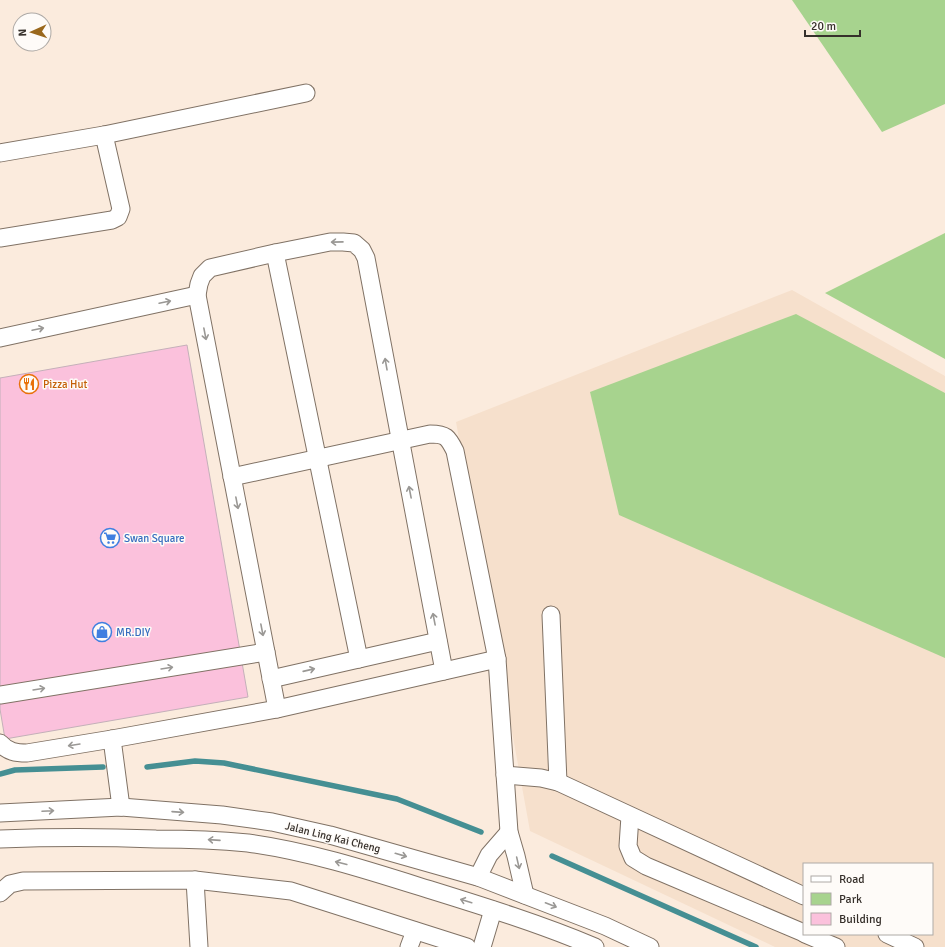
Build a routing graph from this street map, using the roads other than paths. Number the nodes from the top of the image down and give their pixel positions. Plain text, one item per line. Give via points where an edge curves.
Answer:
1 (306, 94) dead end
2 (104, 135) junction
3 (0, 153) edge
4 (0, 238) edge
5 (275, 253) junction
6 (198, 295) junction
7 (0, 338) edge
8 (400, 440) junction
9 (317, 458) junction
10 (232, 477) junction
11 (551, 615) dead end
12 (438, 641) junction
13 (266, 652) junction
14 (359, 659) junction
15 (496, 660) junction
16 (444, 671) junction
17 (271, 679) junction
18 (0, 695) edge
19 (277, 709) junction
20 (112, 739) junction
21 (0, 743) edge
22 (505, 775) junction
23 (558, 782) junction
24 (121, 808) junction
25 (5, 813) edge
26 (630, 816) junction
27 (509, 832) junction
28 (5, 839) edge
29 (478, 877) junction
30 (195, 880) junction
31 (0, 893) edge
32 (526, 895) junction
33 (803, 896) edge
34 (493, 910) junction
35 (415, 931) junction
36 (803, 933) edge
37 (807, 935) edge
38 (889, 935) edge
39 (199, 947) edge
40 (409, 947) edge
41 (467, 947) edge
42 (482, 947) edge
43 (595, 947) edge
44 (650, 947) edge
45 (836, 947) edge
46 (915, 947) edge

1 - 2 street
2 - 3 street
2 - 4 street via 121,209 118,217
5 - 6 street via 210,268 202,276
8 -> 5 street via 366,258 362,250 354,243 330,242
5 - 9 street
7 -> 6 street
6 -> 10 street
8 - 9 street
12 -> 8 street
8 - 15 street via 440,434 449,439 455,451
9 - 10 street
9 - 14 street
10 -> 13 street
11 - 23 street
12 - 14 street
12 - 16 street
13 - 17 street
18 -> 13 street
17 -> 14 street
15 - 16 street
15 - 22 street
16 - 19 street
17 - 19 street
19 - 20 street
20 -> 21 street via 27,753 13,753
20 - 24 street
22 - 23 street
22 - 27 street
23 - 26 street
25 -> 24 street, Jalan Ling Kai Cheng
24 -> 29 street, Jalan Ling Kai Cheng via 222,815 272,822 330,835
26 - 33 street
26 - 36 street via 628,846 633,858 646,866
27 - 29 street via 489,855
27 -> 32 street
34 -> 28 street, Jalan Ling Kai Cheng via 356,867 294,851 248,843 106,837
29 - 32 street, Jalan Ling Kai Cheng
30 - 31 street via 23,881 10,884
30 - 35 street via 291,891
30 - 39 street
32 -> 44 street, Jalan Ling Kai Cheng
34 - 42 street
34 - 43 street, Jalan Ling Kai Cheng
35 - 40 street
35 - 41 street
37 - 45 street
38 - 46 street

